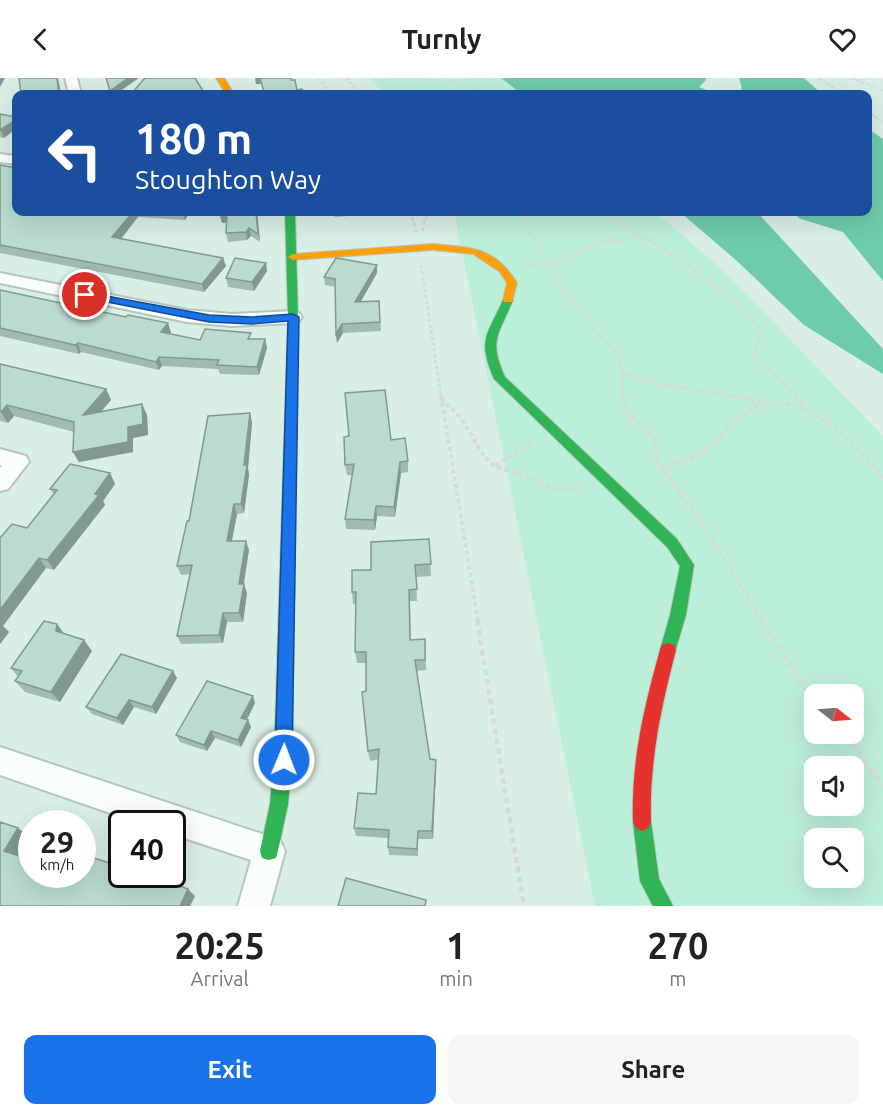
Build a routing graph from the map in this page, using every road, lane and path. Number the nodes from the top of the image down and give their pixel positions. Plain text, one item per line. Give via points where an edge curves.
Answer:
1 (346, 78) edge
2 (376, 78) edge
3 (442, 78) edge
4 (819, 78) edge
5 (852, 78) edge
6 (357, 90) edge
7 (392, 90) edge
8 (483, 90) edge
9 (837, 90) edge
10 (883, 92) edge
11 (290, 216) edge
12 (411, 216) edge
13 (427, 216) edge
14 (519, 216) edge
15 (613, 216) edge
16 (643, 237) junction
17 (419, 242) junction
18 (293, 257) junction
19 (548, 263) junction
20 (504, 270) junction
21 (0, 278) edge
22 (293, 317) junction
23 (622, 372) junction
24 (441, 398) junction
25 (761, 403) junction
26 (803, 405) junction
27 (557, 434) junction
28 (0, 457) edge
29 (494, 466) junction
30 (662, 468) junction
31 (883, 477) edge
32 (606, 480) junction
33 (0, 483) edge
34 (804, 687) edge
35 (857, 744) edge
36 (0, 761) edge
37 (883, 785) edge
38 (269, 851) junction
39 (254, 906) edge
40 (524, 906) edge
41 (663, 906) edge

1 - 6 path
2 - 7 path
3 - 8 path
4 - 9 path
5 - 10 path
11 - 18 street
12 - 17 path
13 - 17 path
14 - 19 path
15 - 16 path
16 - 19 path via 609,241
16 - 26 path via 665,249 745,310 759,329 755,363 775,373
17 - 18 street
17 - 20 street via 476,251
17 - 24 path
18 - 22 street
19 - 20 path
19 - 23 path via 598,335 616,353
20 - 27 street via 512,283 510,296 488,339 492,362 500,380
21 - 22 street via 188,316 232,320
22 - 38 street via 284,760
23 - 25 path via 638,380
23 - 30 path via 624,407 653,436
24 - 29 path via 460,417
24 - 40 path
25 - 26 path
25 - 30 path via 735,419 713,444 692,458
26 - 31 path via 844,434
27 - 29 path via 519,447 505,462
27 - 32 street
28 - 33 street via 18,462
29 - 32 path via 554,489 581,489
30 - 34 path via 709,532
32 - 41 street via 672,543 687,565 678,615 648,725 639,788 650,881
35 - 37 path
36 - 38 street
38 - 39 street

